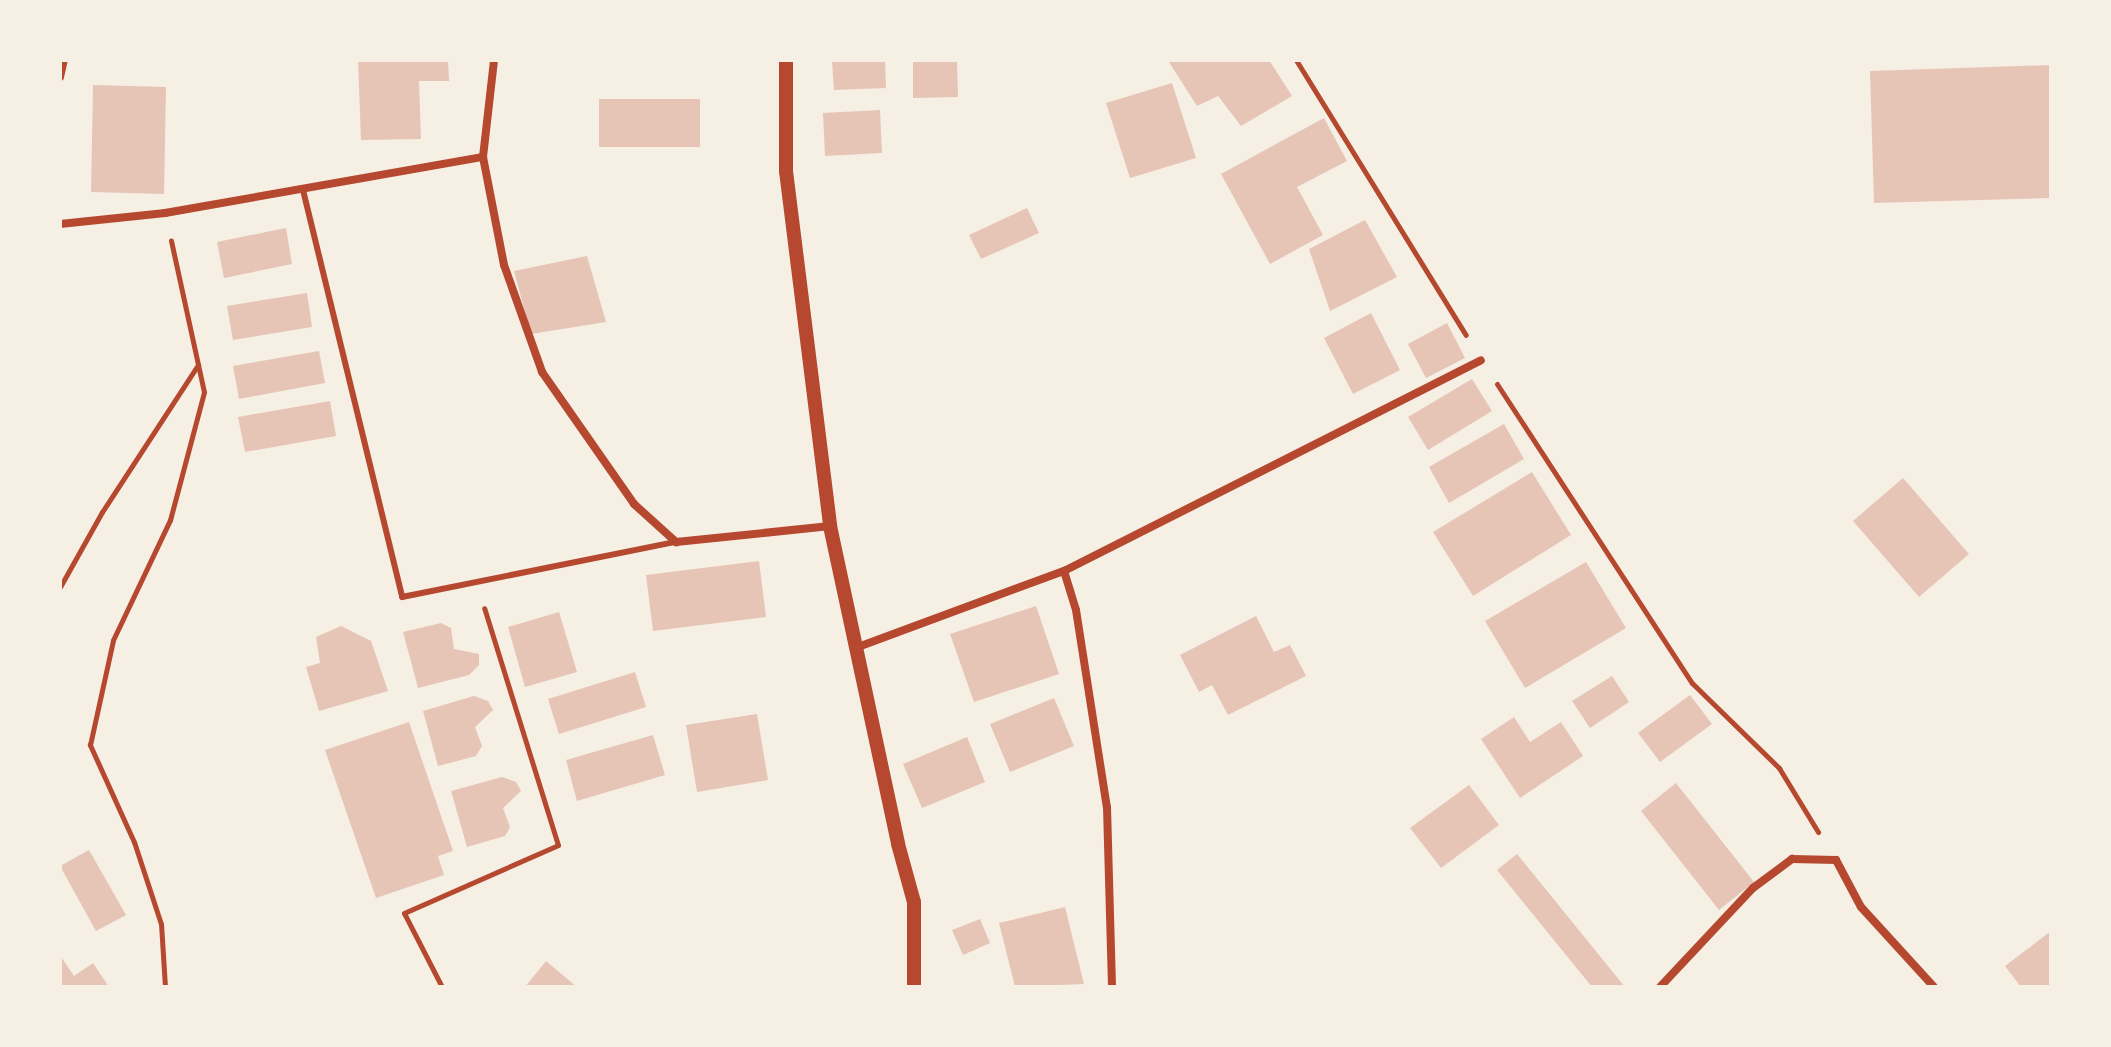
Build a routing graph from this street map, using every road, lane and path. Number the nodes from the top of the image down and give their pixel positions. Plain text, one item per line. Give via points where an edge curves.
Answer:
1 (64, 60) edge
2 (494, 60) edge
3 (786, 60) edge
4 (1296, 60) edge
5 (60, 77) edge
6 (483, 157) junction
7 (303, 190) junction
8 (165, 213) junction
9 (60, 224) edge
10 (1481, 360) junction
11 (198, 365) junction
12 (830, 526) junction
13 (676, 542) junction
14 (1064, 571) junction
15 (475, 580) junction
16 (60, 587) edge
17 (858, 647) junction
18 (1836, 860) junction
19 (165, 987) edge
20 (442, 987) edge
21 (914, 987) edge
22 (1112, 987) edge
23 (1660, 987) edge
24 (1934, 987) edge

1 - 5 street
2 - 6 street
3 - 12 street via 786,171
4 - 10 path
6 - 7 street
6 - 13 street via 504,265 542,372 634,504
7 - 8 street
7 - 15 lane via 402,597
8 - 9 street
8 - 11 path
10 - 14 street
10 - 18 path via 1692,683 1779,768
11 - 16 path
11 - 19 path via 204,392 170,520 113,640 90,745 134,842 161,924
12 - 13 street
12 - 17 street
13 - 15 lane
14 - 17 street
14 - 22 street via 1076,610 1107,807
15 - 20 path via 558,845 404,913
17 - 21 street via 914,902
18 - 23 street via 1792,859 1753,888
18 - 24 street via 1861,907

